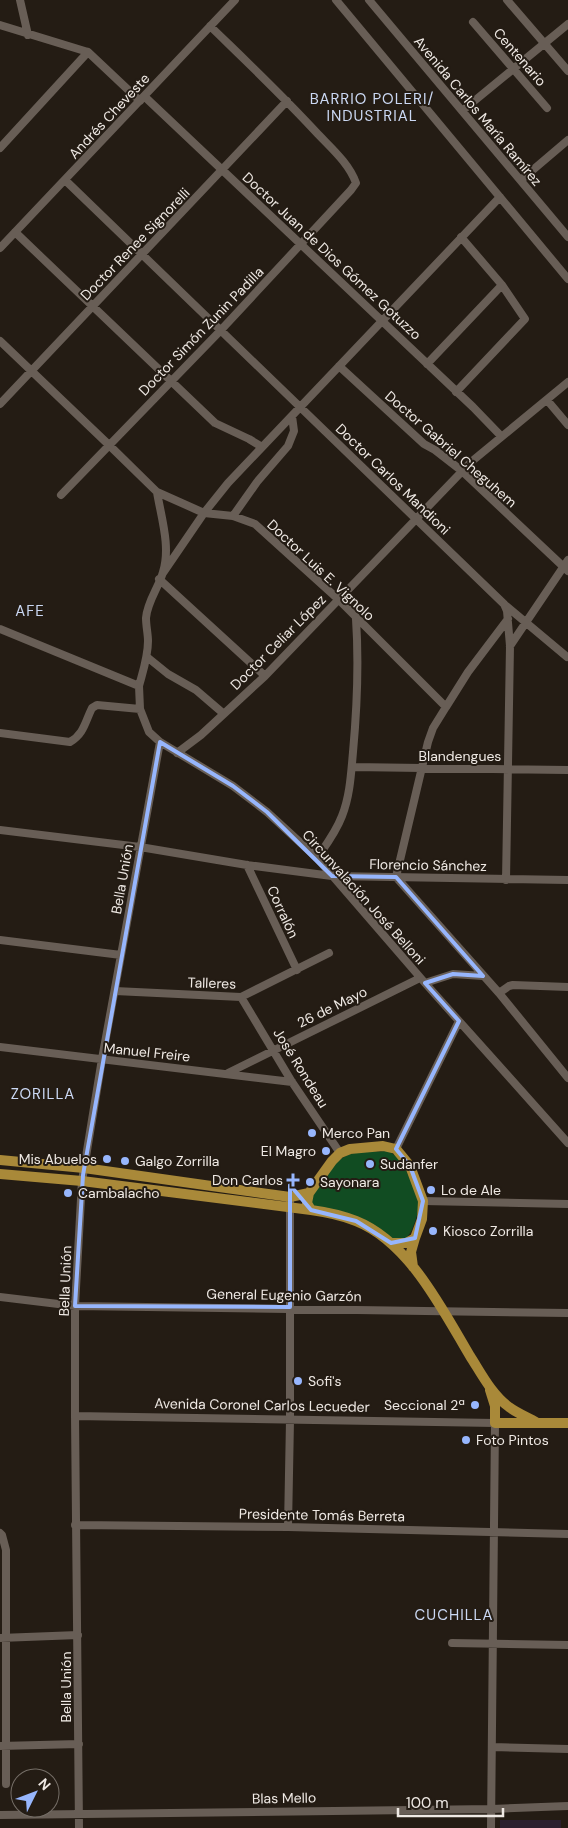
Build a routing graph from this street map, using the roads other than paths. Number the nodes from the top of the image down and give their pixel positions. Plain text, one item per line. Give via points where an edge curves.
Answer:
1 (20, 0) edge
2 (235, 0) edge
3 (336, 0) edge
4 (369, 0) edge
5 (511, 1) edge
6 (473, 22) dead end
7 (568, 24) edge
8 (0, 25) edge
9 (210, 26) junction
10 (28, 34) junction
11 (545, 44) junction
12 (88, 52) junction
13 (514, 69) junction
14 (568, 70) edge
15 (142, 98) junction
16 (288, 101) junction
17 (547, 108) dead end
18 (462, 111) junction
19 (568, 140) edge
20 (0, 148) edge
21 (222, 170) junction
22 (65, 180) junction
23 (521, 180) junction
24 (500, 197) junction
25 (14, 232) junction
26 (461, 237) junction
27 (568, 237) edge
28 (301, 244) junction
29 (0, 248) edge
30 (142, 254) junction
31 (568, 278) edge
32 (502, 285) junction
33 (92, 306) junction
34 (381, 320) junction
35 (221, 330) junction
36 (0, 341) edge
37 (427, 364) junction
38 (339, 366) junction
39 (31, 370) junction
40 (171, 381) junction
41 (568, 382) edge
42 (456, 392) junction
43 (547, 400) junction
44 (0, 404) edge
45 (300, 406) junction
46 (292, 416) junction
47 (568, 425) edge
48 (501, 436) junction
49 (109, 445) junction
50 (262, 447) junction
51 (462, 471) junction
52 (157, 492) junction
53 (61, 495) dead end
54 (204, 513) junction
55 (234, 516) junction
56 (416, 518) junction
57 (566, 566) edge
58 (161, 576) junction
59 (338, 599) junction
60 (504, 604) junction
61 (508, 618) junction
62 (356, 619) junction
63 (526, 622) junction
64 (0, 629) edge
65 (510, 646) junction
66 (147, 657) junction
67 (567, 657) edge
68 (265, 676) junction
69 (139, 686) junction
70 (446, 707) junction
71 (140, 709) junction
72 (224, 714) junction
73 (0, 733) edge
74 (160, 742) junction
75 (177, 753) junction
76 (352, 767) junction
77 (423, 768) junction
78 (508, 769) junction
79 (568, 770) edge
80 (0, 830) edge
81 (140, 847) junction
82 (317, 858) junction
83 (247, 865) junction
84 (332, 876) junction
85 (396, 877) junction
86 (506, 880) junction
87 (568, 880) edge
88 (0, 940) edge
89 (328, 953) dead end
90 (121, 955) junction
91 (296, 970) junction
92 (482, 976) junction
93 (422, 980) junction
94 (568, 987) edge
95 (115, 991) junction
96 (499, 993) junction
97 (240, 997) junction
98 (459, 1021) junction
99 (0, 1047) edge
100 (273, 1050) junction
101 (102, 1059) junction
102 (228, 1073) junction
103 (568, 1078) edge
104 (292, 1082) junction
105 (568, 1143) edge
106 (396, 1149) junction
107 (340, 1154) junction
108 (0, 1160) edge
109 (84, 1168) junction
110 (0, 1174) edge
111 (82, 1181) junction
112 (309, 1193) junction
113 (290, 1197) junction
114 (423, 1201) junction
115 (568, 1204) edge
116 (290, 1208) junction
117 (311, 1210) junction
118 (415, 1238) junction
119 (391, 1243) junction
120 (413, 1267) junction
121 (0, 1297) edge
122 (76, 1306) junction
123 (290, 1307) junction
124 (443, 1311) junction
125 (568, 1312) edge
126 (489, 1386) junction
127 (75, 1416) junction
128 (290, 1420) junction
129 (495, 1422) junction
130 (536, 1422) junction
131 (568, 1423) edge
132 (75, 1525) junction
133 (288, 1526) junction
134 (494, 1532) junction
135 (0, 1533) edge
136 (568, 1534) edge
137 (78, 1635) junction
138 (3, 1637) edge
139 (452, 1644) dead end
140 (494, 1644) junction
141 (568, 1645) edge
142 (79, 1744) junction
143 (3, 1746) edge
144 (493, 1747) junction
145 (568, 1749) edge
146 (6, 1784) dead end
147 (568, 1806) edge
148 (492, 1809) junction
149 (79, 1813) junction
150 (0, 1815) edge
151 (79, 1828) edge
152 (492, 1828) edge

1 - 10 street
2 - 9 street, Andrés Cheveste
3 - 24 street
4 - 18 street, Avenida Carlos María Ramírez
5 - 11 street
6 - 13 street, Centenario
7 - 11 street
8 - 10 street
9 - 15 street, Andrés Cheveste
9 - 16 street
10 - 12 street
11 - 13 street
11 - 14 street
12 - 15 street, Doctor Juan de Dios Gómez Gotuzzo
12 - 20 street
13 - 17 street, Centenario
13 - 18 street
15 - 21 street, Doctor Juan de Dios Gómez Gotuzzo
15 - 22 street, Andrés Cheveste
16 - 21 street, Doctor Renee Signorelli
16 - 28 street, Doctor Simón Zunin Padilla via 352,171 356,183
18 - 23 street, Avenida Carlos María Ramírez
19 - 23 street
21 - 28 street, Doctor Juan de Dios Gómez Gotuzzo
21 - 30 street, Doctor Renee Signorelli
22 - 25 street, Andrés Cheveste
22 - 30 street, Doctor Carlos Mandioni
23 - 27 street, Avenida Carlos María Ramírez
24 - 26 street
24 - 31 street
25 - 29 street, Andrés Cheveste
25 - 33 street
26 - 32 street
26 - 34 street
28 - 34 street, Doctor Juan de Dios Gómez Gotuzzo
28 - 35 street, Doctor Simón Zunin Padilla
30 - 33 street, Doctor Renee Signorelli
30 - 35 street, Doctor Carlos Mandioni
32 - 37 street
32 - 42 street via 525,319
33 - 39 street, Doctor Renee Signorelli
33 - 40 street
34 - 37 street, Doctor Juan de Dios Gómez Gotuzzo
34 - 38 street
35 - 40 street, Doctor Simón Zunin Padilla
35 - 45 street, Doctor Carlos Mandioni
36 - 39 street, Doctor Luis E. Vignolo
37 - 42 street, Doctor Juan de Dios Gómez Gotuzzo
38 - 45 street
38 - 51 street, Doctor Gabriel Cheguhem via 424,444
39 - 44 street, Doctor Renee Signorelli
39 - 49 street, Doctor Luis E. Vignolo
40 - 49 street, Doctor Simón Zunin Padilla
40 - 50 street via 215,423
41 - 43 street, Doctor Celiar López
42 - 48 street, Doctor Juan de Dios Gómez Gotuzzo
43 - 47 street
43 - 48 street, Doctor Celiar López
45 - 46 street
45 - 56 street, Doctor Carlos Mandioni
46 - 50 street
46 - 55 street via 294,431 288,446 257,482
48 - 51 street, Doctor Celiar López
49 - 52 street, Doctor Luis E. Vignolo
49 - 53 street, Doctor Simón Zunin Padilla
50 - 54 street
51 - 56 street, Doctor Celiar López
51 - 57 street, Doctor Gabriel Cheguhem
52 - 54 street, Doctor Luis E. Vignolo
52 - 58 street via 166,556
54 - 55 street, Doctor Luis E. Vignolo
54 - 58 street
55 - 59 street, Doctor Luis E. Vignolo via 255,524
56 - 59 street, Doctor Celiar López
56 - 60 street, Doctor Carlos Mandioni
57 - 63 street
58 - 66 street, Circunvalación José Belloni via 146,617
58 - 68 street
59 - 62 street, Doctor Luis E. Vignolo
59 - 68 street, Doctor Celiar López
60 - 61 street, Doctor Carlos Mandioni
60 - 63 street
61 - 65 street, Doctor Carlos Mandioni
61 - 70 street
62 - 70 street, Doctor Luis E. Vignolo
62 - 76 street via 356,725
63 - 65 street
63 - 67 street
64 - 69 street
65 - 78 street, Doctor Carlos Mandioni
66 - 69 street, Circunvalación José Belloni
66 - 72 street via 196,690
68 - 72 street, Doctor Celiar López
69 - 71 street, Circunvalación José Belloni
70 - 77 street via 433,728
71 - 73 street via 98,705 92,708 84,730 70,742
71 - 74 street, Circunvalación José Belloni via 149,732
72 - 75 street, Doctor Celiar López
74 - 75 street, Circunvalación José Belloni
74 - 81 street, Bella Unión
75 - 82 street, Circunvalación José Belloni via 234,786
76 - 77 street, Blandengues
76 - 82 street via 343,814 336,832
77 - 78 street, Blandengues
77 - 85 street
78 - 79 street, Blandengues
78 - 86 street, Doctor Carlos Mandioni
80 - 81 street, Florencio Sánchez
81 - 83 street, Florencio Sánchez
81 - 90 street, Bella Unión
82 - 84 street, Circunvalación José Belloni
83 - 84 street, Florencio Sánchez
83 - 91 street, Corralón
84 - 85 street, Florencio Sánchez
84 - 93 street, Circunvalación José Belloni
85 - 86 street, Florencio Sánchez
85 - 92 street
86 - 87 street, Florencio Sánchez
88 - 90 street
89 - 91 street, Talleres
90 - 95 street, Bella Unión
91 - 97 street, Talleres
92 - 93 street, 26 de Mayo via 453,974
92 - 96 street
93 - 98 street, Circunvalación José Belloni
93 - 100 street, 26 de Mayo
94 - 96 street via 513,985
95 - 97 street, Talleres
95 - 101 street, Bella Unión
96 - 103 street
97 - 100 street, José Rondeau
98 - 105 street, Circunvalación José Belloni
98 - 106 street
99 - 101 street, Manuel Freire
100 - 102 street, 26 de Mayo
100 - 104 street, José Rondeau
101 - 102 street, Manuel Freire
101 - 109 street, Bella Unión
102 - 104 street, Manuel Freire
104 - 107 street, José Rondeau
106 - 107 main road via 383,1146 350,1149
106 - 114 main road via 410,1166
107 - 112 main road
108 - 109 main road
109 - 111 street, Bella Unión
109 - 113 main road
110 - 111 main road
111 - 116 main road
111 - 122 street, Bella Unión
112 - 113 main road
112 - 117 main road via 306,1203
113 - 116 street
114 - 115 street
114 - 118 main road via 422,1219
116 - 117 main road
116 - 123 street
117 - 119 main road via 356,1221
118 - 119 main road via 406,1243
118 - 120 main road via 411,1252
119 - 120 main road
120 - 124 main road
121 - 122 street, General Eugenio Garzón
122 - 123 street, General Eugenio Garzón
122 - 127 street, Bella Unión
123 - 124 street, General Eugenio Garzón
123 - 128 street
124 - 125 street, General Eugenio Garzón
124 - 126 main road
126 - 129 main road via 495,1406
126 - 130 main road via 508,1407
127 - 128 street, Avenida Coronel Carlos Lecueder
127 - 132 street, Bella Unión
128 - 129 street, Avenida Coronel Carlos Lecueder
128 - 133 street
129 - 130 main road, Avenida Coronel Carlos Lecueder
129 - 134 street
130 - 131 main road, Avenida Coronel Carlos Lecueder
132 - 133 street, Presidente Tomás Berreta
132 - 137 street, Bella Unión
133 - 134 street, Presidente Tomás Berreta
134 - 136 street, Presidente Tomás Berreta
134 - 140 street
135 - 138 street via 6,1550
137 - 138 street
137 - 142 street, Bella Unión
138 - 143 street
139 - 140 street
140 - 141 street
140 - 144 street
142 - 143 street
142 - 149 street, Bella Unión
143 - 146 street
144 - 145 street
144 - 148 street
147 - 148 street, Blas Mello
148 - 149 street, Blas Mello
148 - 152 street
149 - 150 street, Blas Mello
149 - 151 street, Bella Unión

